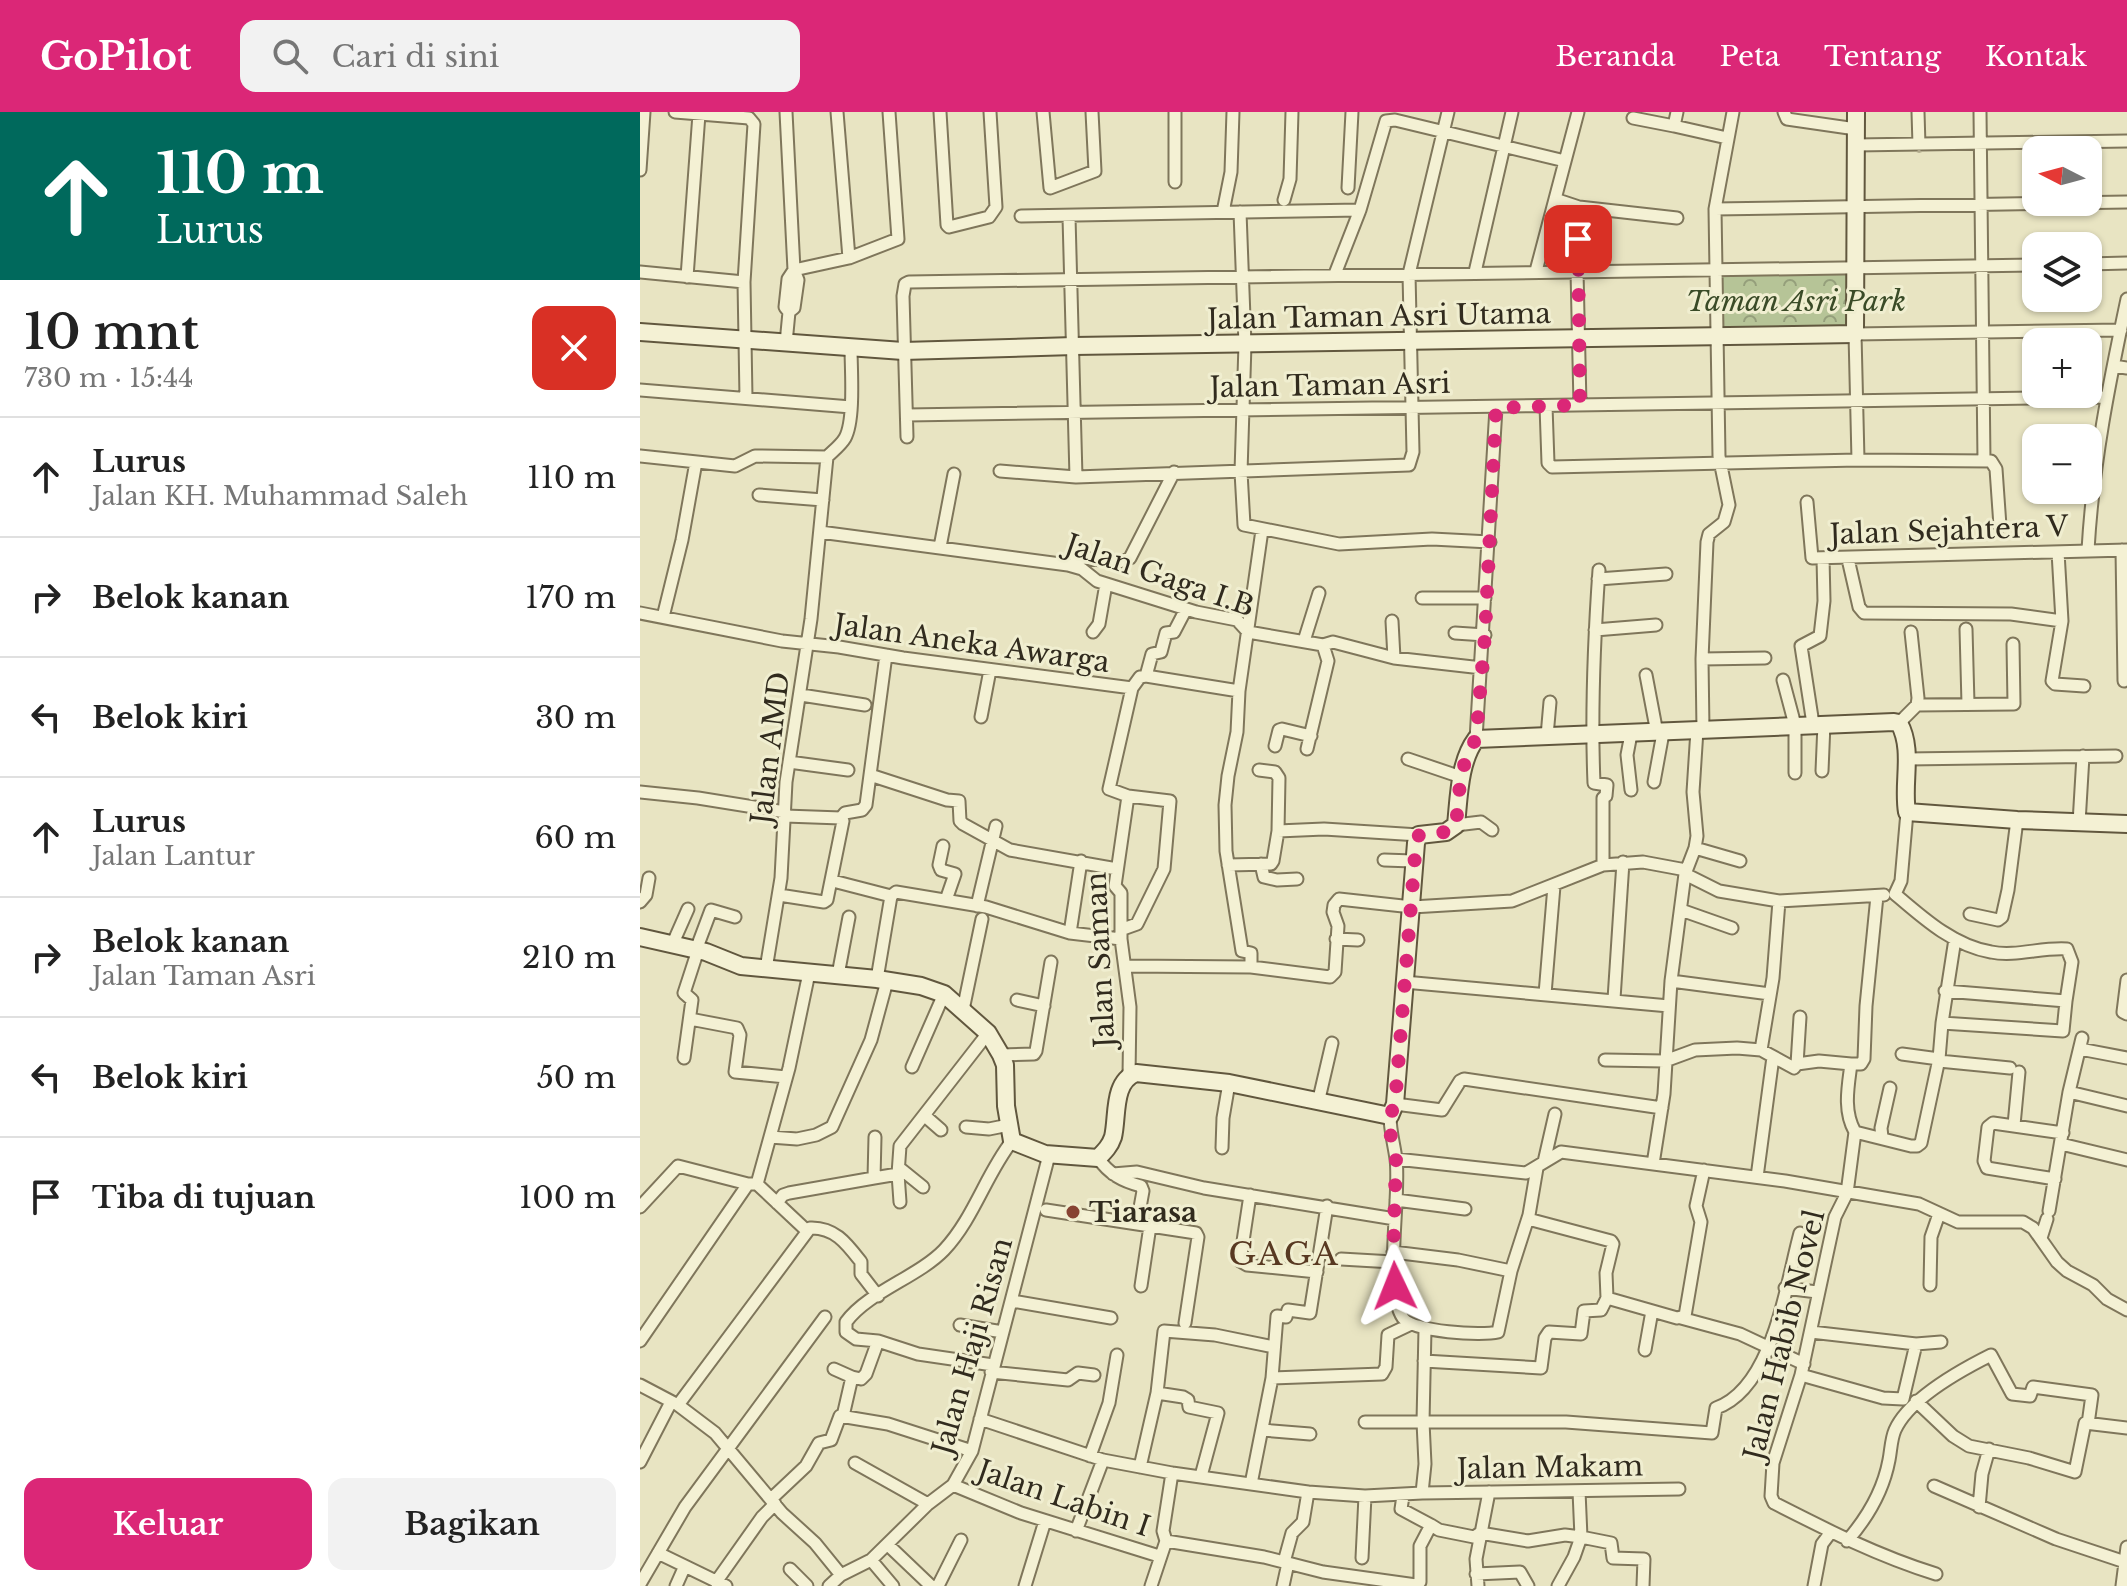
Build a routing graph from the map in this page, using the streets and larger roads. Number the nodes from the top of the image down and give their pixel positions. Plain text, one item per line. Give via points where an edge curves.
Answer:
1 (644, 112) edge
2 (675, 112) edge
3 (682, 112) edge
4 (786, 112) edge
5 (837, 112) edge
6 (889, 112) edge
7 (940, 112) edge
8 (990, 112) edge
9 (1043, 112) edge
10 (1092, 112) edge
11 (1175, 112) edge
12 (1233, 112) edge
13 (1292, 112) edge
14 (1352, 112) edge
15 (1448, 112) edge
16 (1512, 112) edge
17 (1578, 112) edge
18 (1677, 112) edge
19 (1733, 112) edge
20 (1784, 112) edge
21 (1856, 112) edge
22 (1918, 112) edge
23 (1980, 112) edge
24 (699, 114) junction
25 (1633, 118) dead end
26 (1674, 126) junction
27 (1443, 131) junction
28 (1856, 137) junction
29 (1727, 138) junction
30 (2127, 141) edge
31 (1919, 145) junction
32 (1980, 145) junction
33 (1503, 147) junction
34 (1565, 161) junction
35 (640, 170) edge
36 (1175, 182) dead end
37 (1348, 188) dead end
38 (1555, 199) junction
39 (1284, 200) dead end
40 (2127, 202) edge
41 (1981, 205) junction
42 (1224, 207) dead end
43 (1579, 207) junction
44 (1856, 207) junction
45 (1715, 209) junction
46 (1360, 210) junction
47 (1240, 212) junction
48 (1021, 216) dead end
49 (1069, 217) junction
50 (1677, 218) dead end
51 (849, 258) junction
52 (2127, 263) edge
53 (2102, 264) edge
54 (1982, 265) junction
55 (2022, 265) edge
56 (1855, 267) junction
57 (794, 270) junction
58 (1717, 270) junction
59 (1536, 271) junction
60 (1577, 271) junction
61 (640, 272) edge
62 (1475, 272) junction
63 (1335, 274) junction
64 (1409, 274) junction
65 (687, 277) junction
66 (1242, 279) junction
67 (1072, 280) junction
68 (744, 282) junction
69 (2127, 299) edge
70 (1982, 330) junction
71 (2121, 330) junction
72 (640, 332) edge
73 (1855, 334) junction
74 (1718, 335) junction
75 (1578, 338) junction
76 (751, 340) junction
77 (1409, 341) junction
78 (786, 343) junction
79 (1245, 344) junction
80 (1074, 346) junction
81 (851, 348) junction
82 (903, 351) junction
83 (2114, 366) junction
84 (2127, 368) edge
85 (640, 390) edge
86 (2105, 397) junction
87 (746, 398) junction
88 (1983, 399) junction
89 (1857, 400) junction
90 (1718, 402) junction
91 (1580, 405) junction
92 (1546, 406) junction
93 (851, 407) junction
94 (1496, 408) junction
95 (1410, 409) junction
96 (1242, 410) junction
97 (1076, 413) junction
98 (907, 415) junction
99 (2101, 424) edge
100 (907, 437) dead end
101 (640, 456) edge
102 (827, 457) junction
103 (1858, 460) junction
104 (1984, 460) junction
105 (696, 462) junction
106 (1720, 465) junction
107 (1000, 471) dead end
108 (1174, 472) junction
109 (1241, 472) junction
110 (954, 474) dead end
111 (1076, 477) junction
112 (759, 495) dead end
113 (823, 500) junction
114 (1807, 502) dead end
115 (2090, 504) edge
116 (2000, 526) dead end
117 (1262, 530) junction
118 (820, 532) junction
119 (1490, 542) junction
120 (940, 547) junction
121 (2088, 550) junction
122 (2125, 550) edge
123 (2058, 552) junction
124 (1075, 557) dead end
125 (1817, 558) junction
126 (1848, 559) junction
127 (1666, 574) dead end
128 (1106, 584) junction
129 (1319, 593) dead end
130 (1422, 598) dead end
131 (1485, 598) junction
132 (1186, 609) junction
133 (640, 613) edge
134 (663, 617) junction
135 (1392, 621) dead end
136 (2062, 621) junction
137 (1656, 625) dead end
138 (1966, 629) dead end
139 (1595, 630) junction
140 (1093, 632) dead end
141 (1248, 632) junction
142 (1911, 632) dead end
143 (1455, 633) dead end
144 (1485, 635) junction
145 (1304, 641) junction
146 (806, 644) junction
147 (2013, 644) dead end
148 (1323, 645) junction
149 (886, 655) junction
150 (1394, 658) junction
151 (1765, 658) dead end
152 (1702, 659) junction
153 (1482, 668) junction
154 (990, 670) junction
155 (1646, 675) dead end
156 (1146, 676) junction
157 (1783, 680) dead end
158 (2124, 681) dead end
159 (2084, 686) dead end
160 (1132, 688) junction
161 (1239, 691) junction
162 (801, 695) junction
163 (1550, 702) dead end
164 (1968, 704) junction
165 (865, 705) dead end
166 (1917, 705) junction
167 (981, 717) dead end
168 (1899, 723) junction
169 (1819, 724) junction
170 (1795, 725) junction
171 (1700, 730) junction
172 (1660, 733) junction
173 (1631, 734) junction
174 (1591, 735) junction
175 (1311, 736) junction
176 (1547, 736) junction
177 (1476, 739) junction
178 (1275, 746) dead end
179 (1307, 749) dead end
180 (2083, 756) junction
181 (2116, 756) dead end
182 (1408, 759) dead end
183 (1907, 759) junction
184 (789, 762) junction
185 (848, 770) dead end
186 (1259, 770) dead end
187 (1822, 771) dead end
188 (1795, 773) dead end
189 (870, 775) junction
190 (1461, 777) junction
191 (1654, 782) dead end
192 (1631, 790) dead end
193 (640, 792) edge
194 (1128, 796) junction
195 (1907, 812) junction
196 (785, 814) junction
197 (841, 818) junction
198 (2017, 820) junction
199 (2079, 823) junction
200 (2127, 824) edge
201 (1456, 825) junction
202 (996, 826) dead end
203 (1492, 830) dead end
204 (1278, 831) junction
205 (1419, 835) junction
206 (994, 843) junction
207 (943, 846) dead end
208 (1695, 848) junction
209 (1384, 860) dead end
210 (1081, 861) junction
211 (1413, 861) junction
212 (1740, 861) dead end
213 (1623, 862) junction
214 (1261, 864) junction
215 (1228, 865) junction
216 (1603, 865) junction
217 (1117, 869) junction
218 (1686, 872) junction
219 (649, 878) dead end
220 (1297, 879) dead end
221 (833, 881) junction
222 (1554, 886) junction
223 (895, 894) junction
224 (1895, 894) junction
225 (779, 895) junction
226 (1877, 896) junction
227 (946, 900) junction
228 (1779, 901) junction
229 (640, 902) edge
230 (977, 906) junction
231 (1412, 907) junction
232 (688, 909) dead end
233 (1681, 910) junction
234 (1970, 914) dead end
235 (735, 917) dead end
236 (849, 917) dead end
237 (982, 919) dead end
238 (1732, 928) dead end
239 (1070, 933) junction
240 (1122, 934) junction
241 (640, 937) edge
242 (1336, 939) junction
243 (1955, 939) junction
244 (1358, 940) dead end
245 (673, 943) junction
246 (697, 950) junction
247 (1051, 962) dead end
248 (1126, 966) junction
249 (1251, 967) junction
250 (766, 969) junction
251 (809, 973) junction
252 (838, 975) junction
253 (882, 980) junction
254 (2127, 980) edge
255 (1671, 981) junction
256 (1404, 982) junction
257 (1945, 991) junction
258 (944, 994) junction
259 (1545, 994) junction
260 (1770, 994) junction
261 (1614, 999) junction
262 (1017, 1000) dead end
263 (2066, 1001) junction
264 (1044, 1006) junction
265 (1669, 1006) junction
266 (963, 1010) junction
267 (2127, 1014) edge
268 (1800, 1017) dead end
269 (690, 1019) junction
270 (1942, 1023) junction
271 (988, 1033) junction
272 (1332, 1043) dead end
273 (1761, 1050) junction
274 (1902, 1054) dead end
275 (1001, 1055) junction
276 (1773, 1057) junction
277 (684, 1058) dead end
278 (2127, 1058) edge
279 (1605, 1060) dead end
280 (1939, 1060) junction
281 (1665, 1061) junction
282 (1797, 1064) junction
283 (1851, 1064) junction
284 (912, 1067) dead end
285 (1129, 1076) junction
286 (786, 1077) junction
287 (1229, 1083) junction
288 (1890, 1088) dead end
289 (2069, 1092) junction
290 (1318, 1103) junction
291 (2127, 1106) edge
292 (1662, 1108) junction
293 (1393, 1110) junction
294 (1555, 1114) dead end
295 (925, 1116) junction
296 (2014, 1125) junction
297 (966, 1127) dead end
298 (941, 1130) dead end
299 (1855, 1132) junction
300 (1011, 1133) junction
301 (770, 1137) junction
302 (875, 1137) dead end
303 (1882, 1137) junction
304 (2062, 1138) junction
305 (1222, 1148) dead end
306 (1049, 1155) junction
307 (1098, 1158) junction
308 (1396, 1159) junction
309 (2127, 1160) edge
310 (1653, 1164) junction
311 (1540, 1166) junction
312 (1704, 1170) junction
313 (898, 1174) junction
314 (1113, 1174) junction
315 (1757, 1177) junction
316 (874, 1178) junction
317 (2055, 1179) junction
318 (753, 1184) junction
319 (923, 1187) dead end
320 (1847, 1193) junction
321 (1250, 1195) junction
322 (1396, 1200) junction
323 (900, 1202) dead end
324 (777, 1203) junction
325 (1327, 1206) junction
326 (640, 1207) edge
327 (1465, 1209) dead end
328 (1046, 1210) dead end
329 (1939, 1214) junction
330 (1395, 1219) junction
331 (1528, 1219) junction
332 (1137, 1224) junction
333 (1150, 1226) junction
334 (806, 1230) junction
335 (1800, 1233) dead end
336 (2041, 1238) junction
337 (1393, 1257) junction
338 (1341, 1259) dead end
339 (1511, 1271) junction
340 (1317, 1272) junction
341 (1930, 1285) dead end
342 (1141, 1286) dead end
343 (1785, 1288) junction
344 (1817, 1292) junction
345 (878, 1296) junction
346 (1607, 1298) junction
347 (1012, 1301) junction
348 (2127, 1310) edge
349 (1652, 1311) junction
350 (825, 1317) dead end
351 (1683, 1317) junction
352 (1111, 1318) dead end
353 (1185, 1323) dead end
354 (960, 1325) dead end
355 (1409, 1325) junction
356 (1425, 1329) junction
357 (1003, 1332) junction
358 (1811, 1332) junction
359 (640, 1341) edge
360 (878, 1341) junction
361 (1941, 1342) dead end
362 (1916, 1344) junction
363 (1274, 1347) junction
364 (1770, 1348) junction
365 (1645, 1350) dead end
366 (1117, 1355) dead end
367 (1424, 1361) junction
368 (992, 1368) junction
369 (834, 1369) dead end
370 (1802, 1370) junction
371 (1094, 1375) dead end
372 (852, 1377) junction
373 (1272, 1378) junction
374 (640, 1385) edge
375 (1157, 1393) junction
376 (1916, 1401) junction
377 (675, 1404) junction
378 (843, 1416) junction
379 (980, 1419) junction
380 (1365, 1422) dead end
381 (1423, 1422) junction
382 (2088, 1424) junction
383 (2127, 1428) edge
384 (1262, 1430) junction
385 (1310, 1434) dead end
386 (728, 1448) junction
387 (1989, 1449) junction
388 (972, 1451) junction
389 (1090, 1456) junction
390 (1103, 1460) junction
391 (640, 1462) edge
392 (855, 1463) dead end
393 (1140, 1467) junction
394 (1172, 1473) junction
395 (1201, 1476) junction
396 (1251, 1484) junction
397 (953, 1485) junction
398 (1934, 1486) dead end
399 (1679, 1489) dead end
400 (1579, 1491) junction
401 (1308, 1492) junction
402 (1489, 1492) junction
403 (1422, 1493) junction
404 (1365, 1496) junction
405 (1403, 1496) junction
406 (773, 1502) junction
407 (928, 1504) junction
408 (1979, 1507) junction
409 (1045, 1521) junction
410 (1431, 1525) junction
411 (1076, 1531) junction
412 (1831, 1532) junction
413 (1480, 1533) junction
414 (1581, 1537) junction
415 (961, 1540) dead end
416 (1166, 1541) junction
417 (1847, 1541) junction
418 (888, 1545) junction
419 (2127, 1547) edge
420 (658, 1553) junction
421 (1159, 1556) junction
422 (1362, 1558) dead end
423 (871, 1560) junction
424 (1286, 1562) junction
425 (2125, 1562) junction
426 (684, 1568) junction
427 (790, 1569) dead end
428 (1323, 1572) junction
429 (1936, 1574) dead end
430 (841, 1575) junction
431 (1477, 1580) edge
432 (640, 1584) edge
433 (721, 1584) edge
434 (1380, 1584) edge
435 (676, 1586) edge
436 (807, 1586) edge
437 (829, 1586) edge
438 (893, 1586) edge
439 (931, 1586) edge
440 (938, 1586) edge
441 (1025, 1586) edge
442 (1151, 1586) edge
443 (1283, 1586) edge
444 (1320, 1586) edge
445 (1528, 1586) edge
446 (1558, 1586) edge
447 (1643, 1586) edge
448 (1814, 1586) edge
449 (2122, 1586) edge

1 - 35 street
2 - 3 street
3 - 24 street
4 - 57 street
5 - 51 street
6 - 51 street via 898,239
7 - 8 street via 949,227 989,217 996,207
9 - 10 street via 1050,188 1095,171
11 - 36 street
12 - 42 street
13 - 39 street via 1290,179
14 - 37 street
15 - 27 street
16 - 33 street
17 - 34 street
18 - 26 street
19 - 29 street
20 - 28 street via 1787,119
21 - 28 street
22 - 31 street
23 - 32 street
24 - 65 street
24 - 68 street via 749,118 754,124
25 - 26 street
26 - 29 street
27 - 33 street
27 - 46 street via 1386,121
27 - 64 street
28 - 31 street
28 - 44 street
29 - 45 street
30 - 32 street
31 - 32 street
32 - 41 street
33 - 34 street
33 - 62 street
34 - 38 street
38 - 43 street
38 - 59 street
40 - 41 street
41 - 44 street
41 - 54 street
43 - 50 street
43 - 60 street
44 - 45 street
44 - 56 street
45 - 58 street
46 - 47 street
46 - 63 street
47 - 49 street
47 - 66 street
48 - 49 street
49 - 67 street
51 - 57 street
52 - 53 street
54 - 55 street
54 - 56 street
54 - 70 street
56 - 58 street
56 - 73 street
57 - 78 street via 788,279
58 - 60 street
58 - 74 street
59 - 60 street
59 - 62 street
60 - 75 street
61 - 65 street
62 - 64 street
63 - 64 street
63 - 66 street
64 - 77 street
65 - 68 street
66 - 67 street
66 - 79 street
67 - 80 street
67 - 82 street via 909,282
68 - 76 street
69 - 71 street
70 - 71 street, Jalan Taman Asri Utama
70 - 73 street, Jalan Taman Asri Utama
70 - 88 street
71 - 83 street
72 - 76 street, Jalan Taman Asri Utama
73 - 74 street, Jalan Taman Asri Utama
73 - 89 street
74 - 75 street, Jalan Taman Asri Utama
74 - 90 street
75 - 77 street, Jalan Taman Asri Utama
75 - 91 street
76 - 78 street, Jalan Taman Asri Utama
76 - 87 street
77 - 79 street, Jalan Taman Asri Utama
77 - 95 street
78 - 81 street, Jalan Taman Asri Utama
79 - 80 street, Jalan Taman Asri Utama
79 - 96 street
80 - 82 street, Jalan Taman Asri Utama
80 - 97 street
81 - 82 street, Jalan Taman Asri Utama
81 - 93 street
82 - 98 street
83 - 84 street
83 - 86 street
85 - 87 street
86 - 88 street, Jalan Taman Asri
86 - 99 street
87 - 93 street
88 - 89 street, Jalan Taman Asri
88 - 104 street
89 - 90 street, Jalan Taman Asri
89 - 103 street
90 - 91 street, Jalan Taman Asri
90 - 106 street
91 - 92 street, Jalan Taman Asri
92 - 94 street, Jalan Taman Asri
92 - 106 street via 1549,466
93 - 102 street via 845,438
94 - 95 street, Jalan Taman Asri
94 - 119 street
95 - 96 street, Jalan Taman Asri
95 - 109 street via 1409,465
96 - 97 street, Jalan Taman Asri
96 - 109 street
97 - 98 street, Jalan Taman Asri
97 - 111 street
98 - 100 street
101 - 105 street
102 - 105 street via 755,456 735,466
102 - 113 street, Jalan AMD
103 - 104 street
103 - 106 street
104 - 116 street via 1996,469
105 - 134 street
106 - 152 street via 1729,505 1724,522 1707,542
107 - 111 street
108 - 109 street
108 - 111 street
108 - 124 street via 1130,558 1119,562
109 - 117 street via 1242,522
110 - 120 street
112 - 113 street
113 - 118 street, Jalan AMD
114 - 125 street
115 - 121 street
117 - 119 street via 1339,544
117 - 141 street
118 - 120 street, Jalan Gaga I.B
118 - 146 street, Jalan AMD
119 - 131 street
120 - 128 street, Jalan Gaga I.B via 1075,567
121 - 122 street, Jalan Sejahtera V
121 - 123 street, Jalan Sejahtera V
122 - 158 street
123 - 126 street, Jalan Sejahtera V
123 - 136 street
125 - 126 street, Jalan Sejahtera V
125 - 169 street via 1824,601 1820,636 1801,646
126 - 136 street via 1864,613 2011,614
127 - 139 street via 1599,574
128 - 132 street, Jalan Gaga I.B
128 - 140 street
129 - 145 street
130 - 131 street
131 - 144 street
132 - 141 street, Jalan Gaga I.B via 1237,620
132 - 156 street via 1174,632 1166,633 1161,652 1152,654
133 - 134 street
134 - 146 street
135 - 150 street
136 - 159 street via 2052,683
137 - 139 street
138 - 164 street
139 - 174 street
141 - 145 street, Jalan Gaga I.B
141 - 161 street
142 - 166 street
143 - 144 street
144 - 153 street
145 - 148 street, Jalan Gaga I.B
146 - 149 street, Jalan Aneka Awarga
146 - 162 street, Jalan AMD
147 - 164 street via 2014,704
148 - 150 street, Jalan Gaga I.B via 1333,642
148 - 175 street via 1328,661
149 - 154 street, Jalan Aneka Awarga
149 - 189 street
150 - 153 street, Jalan Gaga I.B
151 - 152 street
152 - 171 street
153 - 177 street
154 - 160 street, Jalan Aneka Awarga
154 - 167 street
155 - 172 street
156 - 160 street
156 - 161 street
157 - 170 street
160 - 194 street via 1109,789
161 - 215 street via 1225,805
162 - 165 street
162 - 184 street, Jalan AMD
163 - 176 street
164 - 166 street
166 - 168 street
168 - 169 street
168 - 183 street
169 - 170 street
169 - 187 street
170 - 171 street
170 - 188 street
171 - 172 street
171 - 208 street via 1693,792
172 - 173 street
172 - 191 street
173 - 174 street
173 - 192 street
174 - 176 street
174 - 216 street via 1594,783 1607,785
175 - 178 street via 1281,729
175 - 179 street
176 - 177 street
177 - 190 street
180 - 181 street
180 - 183 street
180 - 199 street
182 - 190 street
183 - 195 street
184 - 185 street
184 - 196 street, Jalan AMD
186 - 204 street via 1278,774
189 - 197 street via 865,809
189 - 206 street via 959,801 960,821
190 - 201 street
193 - 196 street
194 - 217 street, Jalan Saman
194 - 240 street via 1170,801 1164,869 1137,924
195 - 198 street
195 - 224 street via 1901,881
196 - 197 street
196 - 225 street, Jalan AMD
197 - 221 street
198 - 199 street
198 - 234 street via 2002,917
199 - 200 street
201 - 203 street via 1481,822
201 - 205 street via 1446,832
202 - 206 street
204 - 205 street
204 - 214 street via 1272,862
205 - 211 street
206 - 210 street
206 - 230 street
207 - 227 street via 941,870 955,874
208 - 212 street
208 - 218 street
209 - 211 street
210 - 217 street
210 - 239 street
211 - 231 street
213 - 216 street
213 - 218 street
213 - 261 street
214 - 215 street
214 - 220 street via 1264,877
215 - 249 street via 1242,951 1251,953
216 - 222 street
217 - 240 street, Jalan Saman
218 - 228 street via 1719,891
218 - 233 street
219 - 229 street
221 - 223 street
221 - 225 street via 824,902
222 - 231 street via 1512,901
222 - 259 street
223 - 227 street
223 - 253 street
224 - 226 street
224 - 243 street
225 - 250 street, Jalan AMD
226 - 228 street
226 - 283 street via 1864,1059
227 - 230 street
228 - 260 street
230 - 239 street
231 - 242 street via 1342,898 1333,912
231 - 256 street
232 - 245 street
233 - 238 street
233 - 255 street
235 - 246 street via 711,910
236 - 252 street
237 - 266 street
239 - 240 street
240 - 248 street, Jalan Saman
241 - 245 street
242 - 244 street
242 - 249 street via 1335,972 1330,977
243 - 257 street
243 - 263 street via 1992,953 2067,949 2072,962
245 - 246 street
246 - 250 street
246 - 269 street via 684,993 692,1000
247 - 264 street
248 - 249 street
248 - 285 street, Jalan Saman
250 - 251 street
251 - 252 street
251 - 286 street
252 - 253 street
253 - 258 street
253 - 301 street via 871,1040 832,1127 797,1139
254 - 267 street via 2122,1004
255 - 260 street
255 - 265 street
256 - 259 street
256 - 293 street
257 - 263 street
257 - 270 street
258 - 266 street
258 - 284 street
259 - 261 street
260 - 273 street
261 - 265 street
262 - 264 street
263 - 270 street via 2063,1031
264 - 275 street via 1034,1054
265 - 281 street
266 - 271 street
268 - 282 street
269 - 277 street
269 - 286 street via 737,1028 735,1072
270 - 280 street
271 - 275 street
271 - 295 street
272 - 290 street
273 - 276 street
273 - 281 street via 1714,1047
274 - 280 street
275 - 300 street
276 - 282 street via 1794,1068
276 - 315 street
278 - 289 street via 2081,1043
279 - 281 street
280 - 296 street via 2015,1070
280 - 303 street via 1921,1143
281 - 292 street
282 - 283 street
283 - 299 street, Jalan Habib Novel via 1847,1100
285 - 287 street
285 - 307 street via 1117,1102 1113,1137
286 - 301 street
287 - 290 street
287 - 305 street
288 - 303 street
289 - 291 street
289 - 304 street
290 - 293 street
292 - 293 street via 1464,1079 1442,1110
292 - 310 street
293 - 308 street
294 - 311 street
295 - 298 street
295 - 313 street via 900,1146
296 - 304 street
296 - 317 street via 1989,1125 1987,1168
297 - 300 street
299 - 303 street
299 - 320 street, Jalan Habib Novel
300 - 306 street via 1026,1148
300 - 345 street via 980,1199 942,1252
301 - 318 street
302 - 316 street
304 - 309 street
304 - 317 street
306 - 307 street
306 - 347 street, Jalan Haji Risan
307 - 314 street
308 - 311 street via 1515,1173
308 - 322 street
310 - 311 street via 1561,1152
310 - 312 street
311 - 331 street
312 - 315 street
312 - 351 street via 1696,1206 1701,1222
313 - 316 street
313 - 319 street via 902,1170
313 - 323 street
314 - 321 street via 1137,1172
314 - 332 street via 1141,1186
315 - 320 street
316 - 324 street via 789,1193
317 - 336 street
318 - 324 street
318 - 326 street via 678,1166
318 - 359 street
320 - 329 street via 1919,1204
320 - 344 street, Jalan Habib Novel via 1835,1217
321 - 325 street
321 - 340 street via 1240,1261
322 - 327 street
322 - 330 street
324 - 334 street
325 - 330 street
325 - 340 street
328 - 332 street
329 - 336 street via 1975,1224 2023,1222
329 - 341 street via 1931,1237
330 - 337 street
331 - 339 street
331 - 346 street via 1611,1241
332 - 333 street
333 - 342 street
333 - 353 street via 1191,1231 1198,1237
334 - 345 street via 819,1227 837,1235 861,1262 861,1274
334 - 377 street
335 - 343 street
336 - 348 street via 2067,1271
337 - 338 street
337 - 339 street via 1473,1262
337 - 355 street via 1401,1316
339 - 356 street via 1498,1332
340 - 363 street via 1310,1313 1288,1310 1286,1317 1277,1316
343 - 344 street
343 - 364 street
344 - 358 street, Jalan Habib Novel
345 - 360 street via 846,1322 851,1337
346 - 349 street
346 - 367 street via 1601,1310 1584,1311 1581,1334 1549,1332 1541,1368
347 - 352 street
347 - 357 street, Jalan Haji Risan
349 - 351 street
349 - 365 street
350 - 386 street
351 - 364 street
354 - 357 street
355 - 356 street
355 - 373 street via 1388,1335 1382,1374
356 - 367 street
357 - 368 street, Jalan Haji Risan
358 - 362 street
358 - 370 street, Jalan Habib Novel
360 - 368 street
360 - 372 street via 866,1374
361 - 362 street
362 - 370 street via 1903,1399 1883,1398
363 - 373 street
363 - 375 street via 1164,1331
364 - 370 street
364 - 381 street via 1746,1385 1716,1408 1712,1433 1566,1422
366 - 389 street via 1109,1403
367 - 381 street
368 - 371 street via 1068,1380 1078,1373
368 - 379 street, Jalan Haji Risan
369 - 372 street
370 - 412 street, Jalan Habib Novel via 1773,1463 1771,1496 1774,1503
372 - 378 street
373 - 384 street
374 - 377 street
375 - 393 street
375 - 395 street via 1183,1397 1189,1407 1218,1413
376 - 382 street via 1991,1355 2012,1394 2030,1396 2033,1387 2092,1395
376 - 387 street via 1953,1436
376 - 417 street via 1893,1433 1877,1499
377 - 386 street
377 - 391 street
378 - 388 street via 888,1424
378 - 406 street via 838,1417 831,1440 819,1443
379 - 388 street, Jalan Haji Risan
379 - 389 street, Jalan Makam
380 - 381 street
381 - 403 street
382 - 383 street
382 - 387 street via 2075,1472
384 - 385 street
384 - 396 street
386 - 406 street
386 - 420 street
387 - 408 street
388 - 397 street, Jalan Haji Risan
389 - 390 street, Jalan Makam
390 - 393 street, Jalan Makam
390 - 411 street
392 - 407 street
393 - 394 street, Jalan Makam
394 - 395 street, Jalan Makam
394 - 416 street
395 - 396 street, Jalan Makam
396 - 401 street, Jalan Makam
397 - 407 street, Jalan Haji Risan
397 - 409 street, Jalan Labin I
398 - 408 street
399 - 400 street, Jalan Makam
400 - 402 street, Jalan Makam
400 - 414 street
401 - 404 street, Jalan Makam
401 - 424 street via 1303,1522 1292,1533
402 - 403 street, Jalan Makam
402 - 413 street
403 - 405 street, Jalan Makam
404 - 405 street, Jalan Makam
404 - 422 street
405 - 410 street via 1401,1509
406 - 430 street
406 - 433 street
407 - 418 street, Jalan Haji Risan
408 - 425 street
409 - 411 street, Jalan Labin I
409 - 441 street
410 - 413 street via 1474,1537
410 - 434 street via 1420,1546 1419,1584
411 - 421 street, Jalan Labin I
412 - 417 street, Jalan Habib Novel
412 - 448 street via 1822,1544
413 - 414 street via 1528,1541
413 - 431 street
414 - 446 street
414 - 447 street via 1611,1543 1613,1558 1644,1559
415 - 440 street
416 - 421 street
416 - 424 street
417 - 429 street, Jalan Habib Novel
418 - 423 street, Jalan Haji Risan
418 - 439 street
419 - 425 street
420 - 426 street
420 - 432 street
421 - 442 street
423 - 430 street, Jalan Haji Risan
423 - 438 street
424 - 428 street
424 - 443 street
425 - 449 street
426 - 433 street
426 - 435 street
427 - 436 street
428 - 434 street
428 - 444 street
430 - 437 street, Jalan Haji Risan
431 - 445 street via 1520,1572

